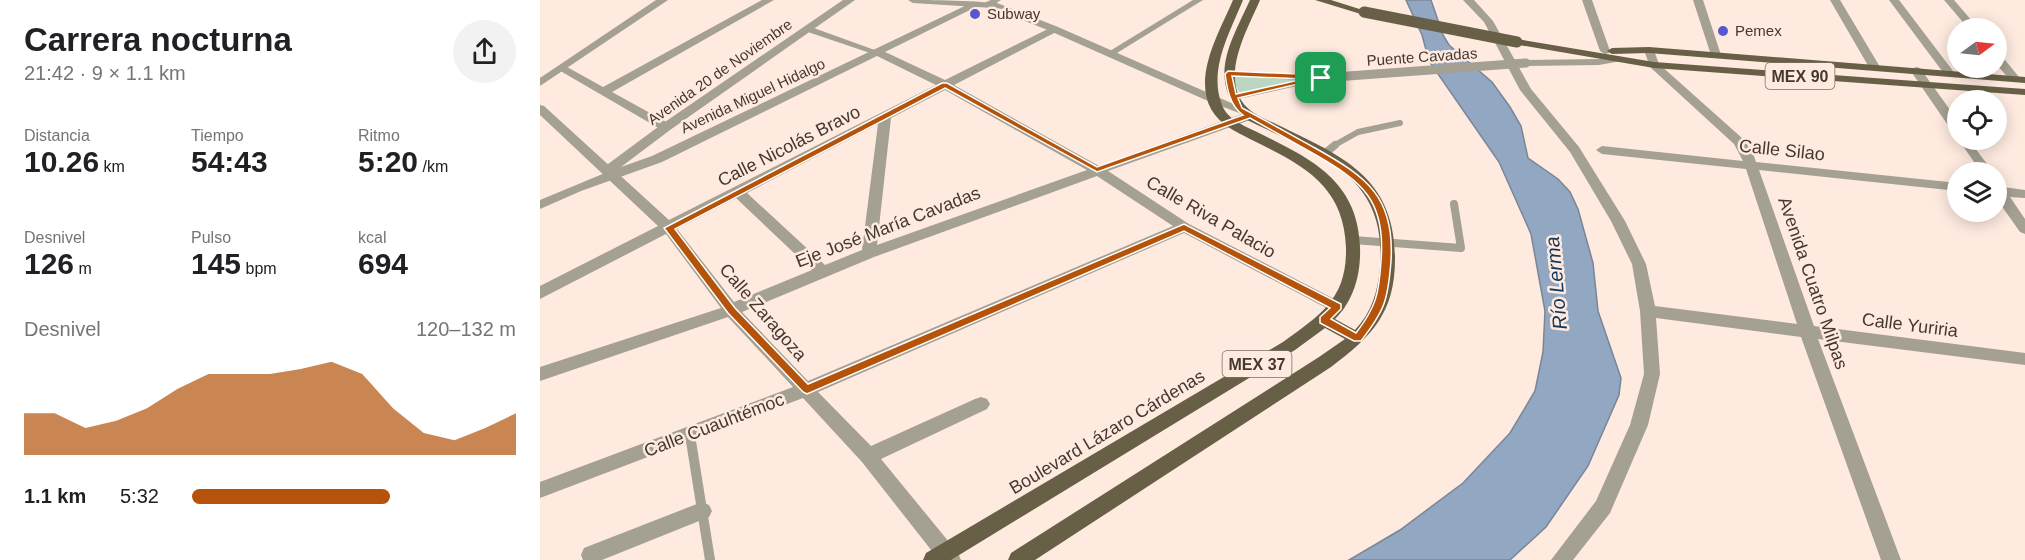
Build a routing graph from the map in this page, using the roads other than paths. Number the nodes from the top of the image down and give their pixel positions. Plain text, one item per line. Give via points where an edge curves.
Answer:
1 (663, 0) edge
2 (769, 0) edge
3 (850, 0) edge
4 (913, 0) edge
5 (1199, 0) edge
6 (1238, 0) edge
7 (1255, 0) edge
8 (1320, 0) edge
9 (1468, 0) edge
10 (1587, 0) edge
11 (1698, 0) edge
12 (1834, 0) edge
13 (1894, 0) edge
14 (1949, 0) edge
15 (983, 3) edge
16 (1964, 18) edge
17 (808, 29) junction
18 (1054, 29) junction
19 (1605, 51) junction
20 (1576, 52) junction
21 (879, 53) junction
22 (1109, 54) junction
23 (1716, 55) junction
24 (1651, 58) junction
25 (1618, 59) junction
26 (1874, 67) junction
27 (2007, 67) edge
28 (563, 69) junction
29 (1916, 70) junction
30 (1947, 70) edge
31 (1947, 73) edge
32 (1228, 74) junction
33 (1321, 78) junction
34 (2020, 79) edge
35 (540, 83) edge
36 (945, 85) junction
37 (1925, 85) junction
38 (603, 92) junction
39 (2025, 92) edge
40 (1212, 99) junction
41 (1240, 107) junction
42 (540, 109) edge
43 (885, 116) junction
44 (1947, 116) edge
45 (1227, 122) junction
46 (1400, 123) dead end
47 (666, 127) junction
48 (1602, 150) dead end
49 (1323, 155) junction
50 (1752, 164) junction
51 (1097, 170) junction
52 (611, 172) junction
53 (1947, 186) edge
54 (2007, 191) edge
55 (738, 192) junction
56 (2025, 194) edge
57 (2007, 203) edge
58 (1454, 204) dead end
59 (540, 205) edge
60 (1184, 227) junction
61 (669, 228) junction
62 (2025, 229) edge
63 (1353, 240) junction
64 (1387, 242) junction
65 (869, 253) junction
66 (823, 272) junction
67 (540, 293) edge
68 (1337, 307) junction
69 (731, 310) junction
70 (1648, 311) junction
71 (1324, 320) junction
72 (1808, 333) junction
73 (1357, 338) junction
74 (2025, 358) edge
75 (540, 374) edge
76 (807, 389) junction
77 (981, 404) dead end
78 (690, 435) junction
79 (868, 456) junction
80 (540, 490) edge
81 (702, 511) junction
82 (591, 555) dead end
83 (944, 557) edge
84 (710, 560) edge
85 (1018, 560) edge
86 (1561, 560) edge
87 (1891, 560) edge

1 - 28 street
2 - 38 street
3 - 17 street, Avenida 20 de Noviembre
4 - 15 street
5 - 22 street
6 - 40 main road via 1210,74
7 - 32 main road
8 - 20 main road, MEX 90, bridge
9 - 70 street via 1488,21 1526,90 1575,150 1618,221 1639,264
10 - 19 street
11 - 23 street
12 - 26 street
13 - 30 street
14 - 16 street
15 - 18 street
15 - 21 street, Avenida Miguel Hidalgo
17 - 21 street
17 - 47 street, Avenida 20 de Noviembre
18 - 22 street
18 - 36 street, Calle Nicolás Bravo
19 - 20 main road, MEX 90
19 - 24 main road, MEX 90
20 - 25 main road, MEX 90
21 - 36 street, Calle Riva Palacio
21 - 52 street, Avenida Miguel Hidalgo via 657,159
22 - 40 street
23 - 24 main road, MEX 90
23 - 26 main road, MEX 90
24 - 25 main road, MEX 90
24 - 37 main road, MEX 90
24 - 50 street, Avenida Cuatro Milpas via 1738,141
25 - 33 street, Puente Cavadas, bridge
26 - 29 main road, MEX 90
27 - 34 street
28 - 35 street
28 - 38 street
29 - 31 main road, MEX 90
29 - 37 street
32 - 33 street
32 - 41 main road
33 - 41 street
36 - 43 street, Calle Nicolás Bravo
36 - 51 street, Calle Riva Palacio
37 - 39 main road, MEX 90
37 - 44 street
38 - 47 street
40 - 41 street
40 - 45 main road, Boulevard Lázaro Cárdenas / MEX 37
41 - 45 street, Eje José María Cavadas
41 - 49 main road, MEX 37
42 - 52 street, Calle Zaragoza
43 - 55 street, Calle Nicolás Bravo
43 - 65 street
45 - 51 street, Eje José María Cavadas
45 - 63 main road, Boulevard Lázaro Cárdenas / MEX 37 via 1312,167 1341,197
46 - 49 lane via 1353,132
47 - 52 street, Avenida 20 de Noviembre
48 - 50 street, Calle Silao
49 - 64 main road, MEX 37 via 1351,171 1367,188 1379,206
50 - 53 street, Calle Silao
50 - 72 street, Avenida Cuatro Milpas
51 - 60 street, Calle Riva Palacio
51 - 65 street, Eje José María Cavadas
52 - 59 street, Avenida Miguel Hidalgo
52 - 61 street, Calle Zaragoza
54 - 56 street
55 - 61 street, Calle Nicolás Bravo
55 - 66 street
57 - 62 street
58 - 64 lane via 1461,248
60 - 68 street, Calle Riva Palacio
60 - 76 street, Calle Cuauhtémoc
61 - 67 street, Calle Nicolás Bravo
61 - 69 street, Calle Zaragoza
63 - 64 lane
63 - 68 main road, Boulevard Lázaro Cárdenas / MEX 37 via 1348,284
64 - 73 main road, MEX 37 via 1383,296 1375,315
65 - 66 street, Eje José María Cavadas
66 - 69 street, Eje José María Cavadas
68 - 71 main road, Boulevard Lázaro Cárdenas / MEX 37
69 - 75 street, Eje José María Cavadas
69 - 76 street, Calle Zaragoza
70 - 72 street, Calle Yuriria
70 - 86 street via 1652,374 1639,425 1603,507
71 - 73 main road
71 - 83 main road, Boulevard Lázaro Cárdenas / MEX 37 via 1289,346
72 - 74 street, Calle Yuriria
72 - 87 street, Avenida Cuatro Milpas
73 - 85 main road, MEX 37
76 - 78 street, Calle Cuauhtémoc
76 - 79 street, Calle Zaragoza
77 - 79 street
78 - 80 street, Calle Cuauhtémoc
78 - 81 lane
79 - 83 street, Calle Zaragoza
81 - 82 street
81 - 84 lane

